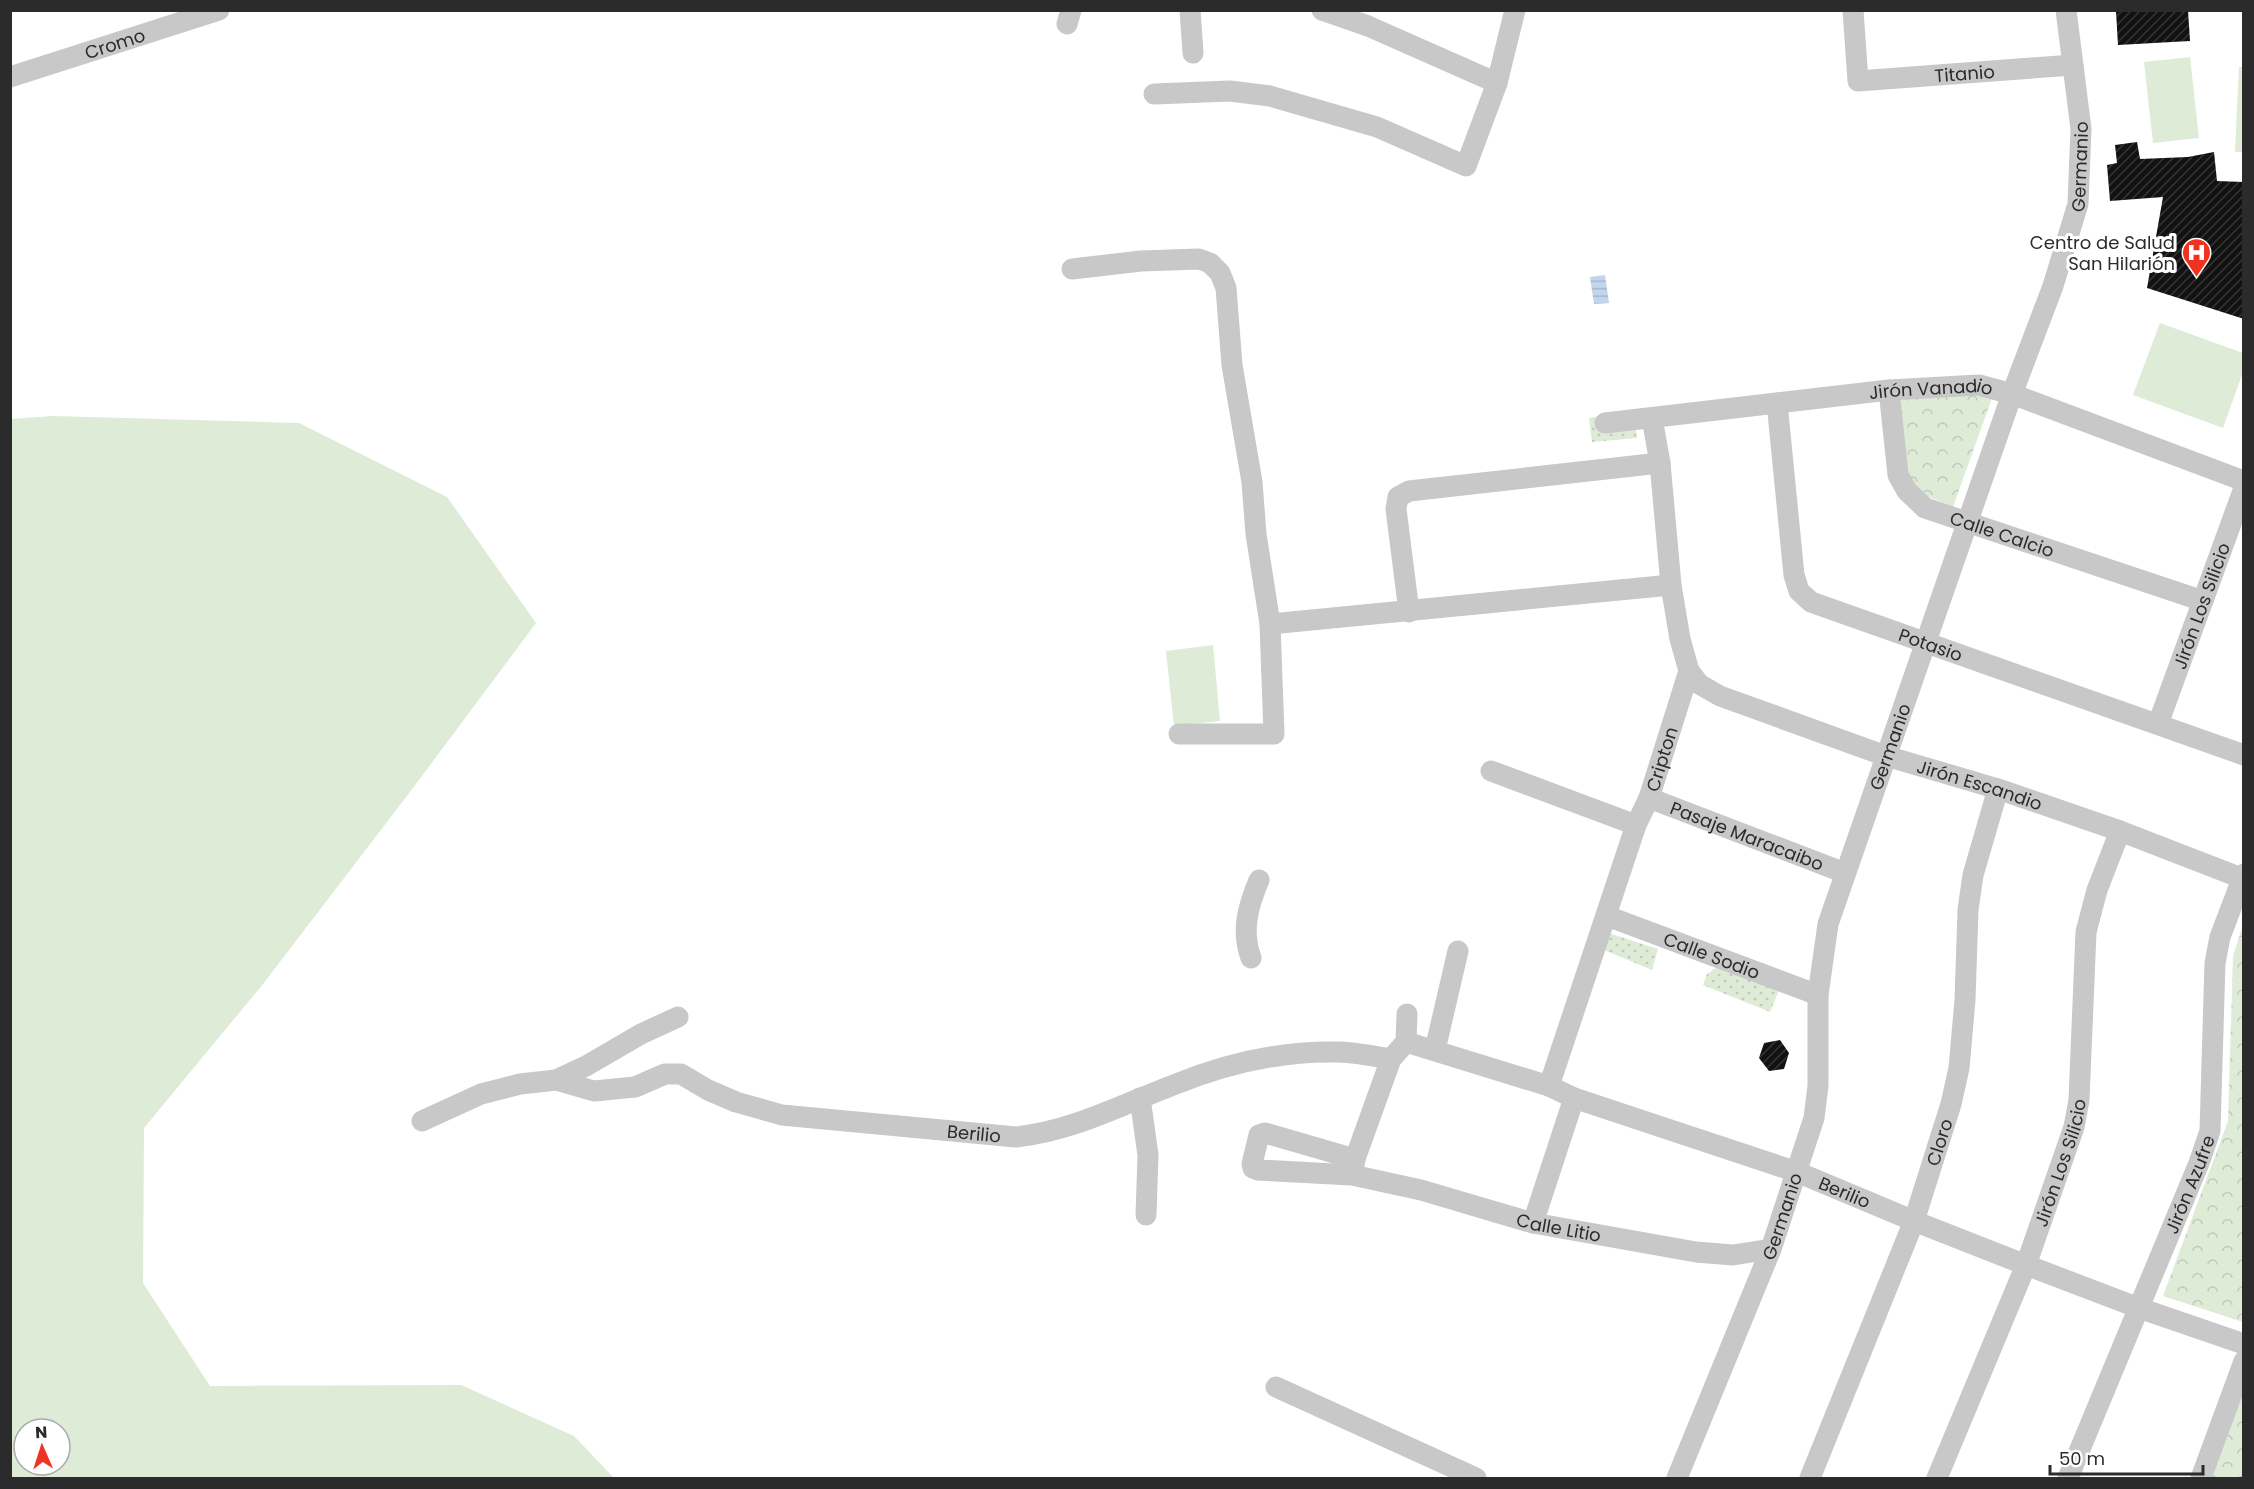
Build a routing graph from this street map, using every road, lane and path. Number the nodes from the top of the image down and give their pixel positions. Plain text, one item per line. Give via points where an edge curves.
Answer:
1 (219, 10) edge
2 (1190, 10) edge
3 (1322, 10) edge
4 (1515, 10) edge
5 (1853, 10) edge
6 (2066, 10) edge
7 (1193, 53) dead end
8 (2073, 65) junction
9 (10, 77) edge
10 (1497, 82) junction
11 (1154, 94) dead end
12 (1072, 269) dead end
13 (1889, 390) junction
14 (2012, 394) junction
15 (1778, 403) junction
16 (1652, 418) junction
17 (1605, 423) dead end
18 (1660, 463) junction
19 (2244, 481) edge
20 (2244, 488) edge
21 (1967, 523) junction
22 (1671, 585) junction
23 (2203, 601) junction
24 (1409, 612) junction
25 (1270, 624) junction
26 (1926, 641) junction
27 (1689, 671) junction
28 (2158, 724) junction
29 (1179, 734) dead end
30 (2244, 755) edge
31 (1886, 756) junction
32 (1491, 771) dead end
33 (1998, 789) junction
34 (1649, 798) junction
35 (1636, 825) junction
36 (2120, 831) junction
37 (1845, 873) junction
38 (2243, 877) edge
39 (1259, 880) dead end
40 (1607, 916) junction
41 (1458, 951) dead end
42 (1251, 958) dead end
43 (1818, 995) junction
44 (1407, 1014) dead end
45 (678, 1017) dead end
46 (1406, 1042) junction
47 (1435, 1050) junction
48 (1391, 1059) junction
49 (555, 1080) junction
50 (1549, 1086) junction
51 (1140, 1098) junction
52 (1574, 1098) junction
53 (422, 1121) dead end
54 (1797, 1172) junction
55 (1146, 1215) dead end
56 (1914, 1221) junction
57 (1533, 1223) junction
58 (1771, 1249) junction
59 (2026, 1265) junction
60 (2139, 1308) junction
61 (2244, 1344) edge
62 (2244, 1361) edge
63 (1276, 1387) dead end
64 (1476, 1479) edge
65 (1677, 1479) edge
66 (1810, 1479) edge
67 (1937, 1479) edge
68 (2068, 1479) edge
69 (2201, 1479) edge

1 - 9 street, Cromo
2 - 7 street
3 - 10 street
4 - 10 street
5 - 8 street, Titanio via 1858,81
6 - 8 street, Germanio
8 - 14 street, Germanio via 2081,129 2078,204 2053,286
10 - 11 street via 1466,166 1377,127 1270,96 1230,92
12 - 25 street via 1199,259 1220,273 1227,288 1232,365
13 - 14 street, Jirón Vanadio via 1979,385
13 - 15 street, Jirón Vanadio
13 - 21 street, Calle Calcio via 1898,476 1907,491 1925,507
14 - 19 street, Jirón Vanadio
14 - 21 street, Germanio
15 - 16 street, Jirón Vanadio
15 - 26 street, Potasio via 1794,574 1799,591 1811,602
16 - 17 street, Jirón Vanadio
16 - 18 street
18 - 22 street
18 - 24 street via 1408,491 1398,497 1395,509
20 - 23 street, Jirón Los Silicio
21 - 23 street, Calle Calcio
21 - 26 street, Germanio
22 - 24 street
22 - 27 street
23 - 28 street, Jirón Los Silicio
24 - 25 street
25 - 29 street via 1274,734
26 - 28 street, Potasio
26 - 31 street, Germanio
27 - 31 street, Jirón Escandio via 1699,684 1720,696
27 - 34 street, Cripton
28 - 30 street, Potasio
31 - 33 street, Jirón Escandio
31 - 37 street, Germanio
32 - 35 street
33 - 36 street, Jirón Escandio
33 - 56 street, Cloro via 1973,875 1968,910 1959,1068
34 - 35 street, Cripton
34 - 37 street, Pasaje Maracaibo
35 - 40 street, Cripton
36 - 38 street, Jirón Escandio
36 - 59 street, Jirón Los Silicio via 2086,932 2079,1100 2074,1127
37 - 43 street, Germanio via 1828,924
38 - 60 street, Jirón Azufre via 2220,937 2215,963 2210,1131
39 - 42 street via 1246,924 1246,945
40 - 43 street, Calle Sodio
40 - 50 street, Cripton
41 - 47 street
43 - 54 street, Germanio via 1818,1086 1814,1118
44 - 46 street
45 - 49 street
46 - 47 street, Berilio
46 - 48 street
47 - 50 street, Berilio
48 - 51 street, Berilio via 1339,1052 1293,1053 1217,1069
48 - 57 street, Calle Litio via 1353,1167
49 - 51 street, Berilio via 594,1091 635,1087 665,1074 681,1074 736,1102 782,1115 1016,1137 1073,1125
49 - 53 street via 481,1094
50 - 52 street, Berilio
51 - 55 street via 1148,1155
52 - 54 street, Berilio
52 - 57 street
54 - 56 street, Berilio
54 - 58 street, Germanio
56 - 59 street, Berilio
56 - 66 street, Cloro
57 - 58 street, Calle Litio via 1696,1252 1733,1255
58 - 65 street, Germanio
59 - 60 street, Berilio
59 - 67 street, Jirón Los Silicio
60 - 61 street, Berilio
60 - 68 street, Jirón Azufre
62 - 69 street
63 - 64 street

